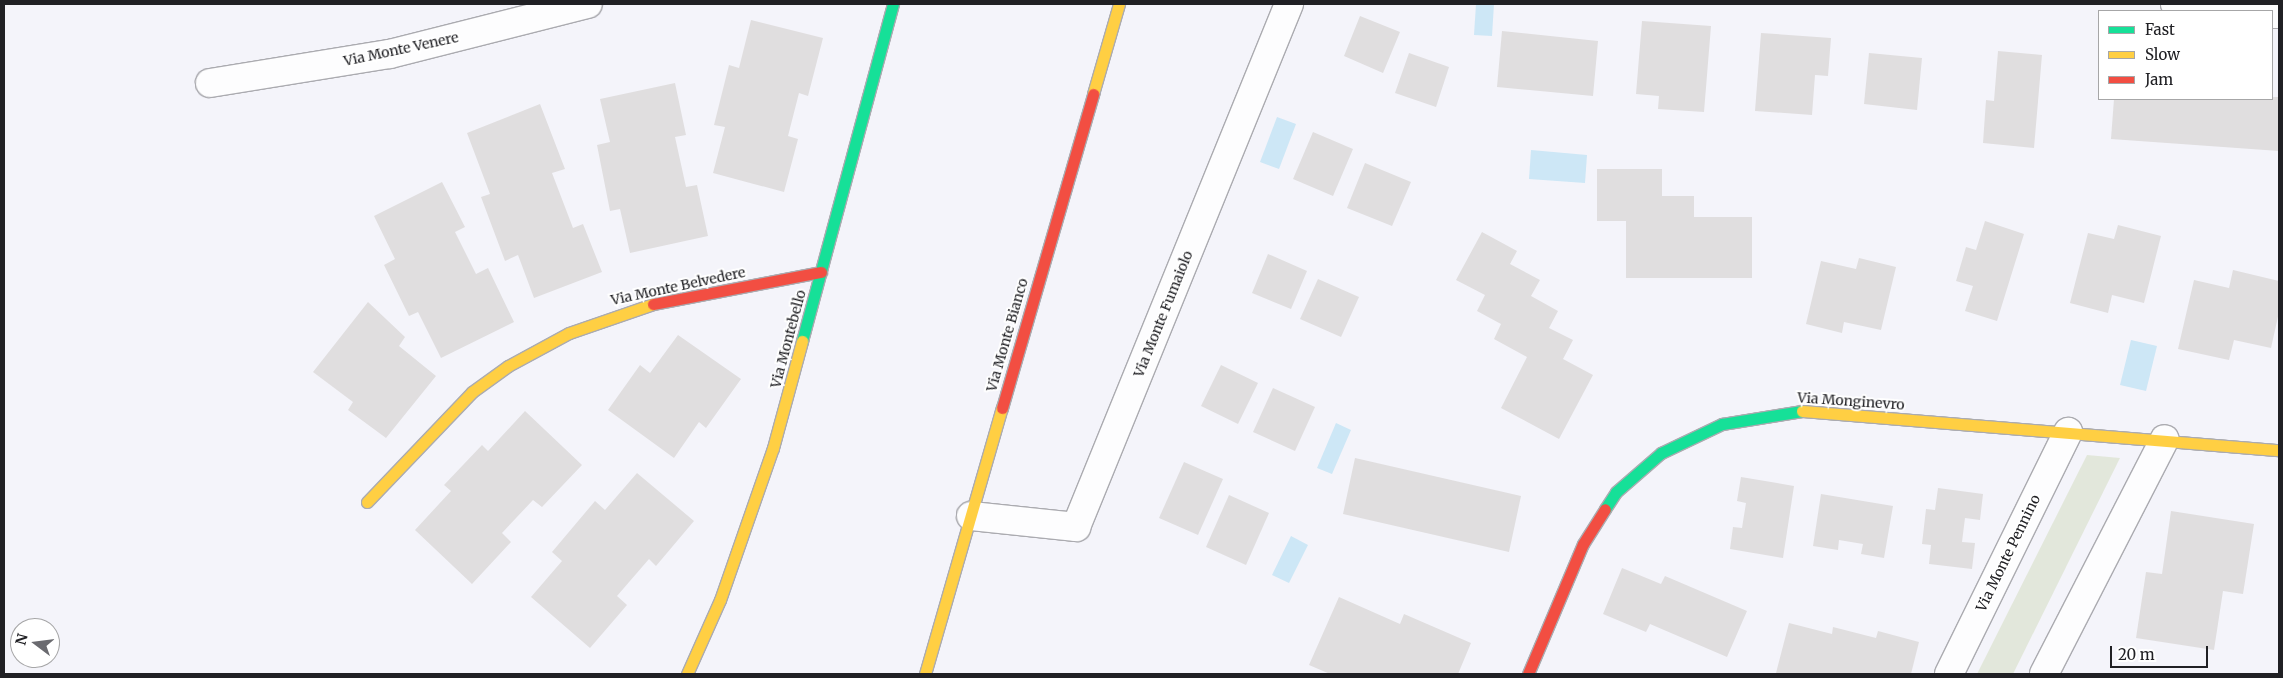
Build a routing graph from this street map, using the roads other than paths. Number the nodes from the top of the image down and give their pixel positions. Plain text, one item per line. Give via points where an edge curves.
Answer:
1 (588, 4) edge
2 (893, 4) edge
3 (1119, 4) edge
4 (1289, 4) edge
5 (2175, 4) edge
6 (2238, 10) edge
7 (527, 12) edge
8 (210, 82) dead end
9 (821, 272) junction
10 (2068, 432) junction
11 (2165, 439) junction
12 (2279, 450) edge
13 (367, 502) dead end
14 (970, 516) junction
15 (687, 674) edge
16 (925, 674) edge
17 (1528, 674) edge
18 (1949, 674) edge
19 (2044, 674) edge

1 - 7 street, Via Monte Venere
2 - 9 street, Via Montebello
3 - 14 street, Via Monte Bianco
4 - 14 street, Via Monte Fumaiolo via 1076,527
5 - 6 street
7 - 8 street, Via Monte Venere via 390,54
9 - 13 street, Via Monte Belvedere via 644,306 569,333 508,366 472,392
9 - 15 street, Via Montebello via 754,509
10 - 11 street, Via Monginevro
10 - 17 street, Via Monginevro via 1797,411 1746,418 1698,433 1644,466 1604,507 1580,550
10 - 18 street, Via Monte Pennino
11 - 12 street, Via Monginevro
11 - 19 street
14 - 16 street, Via Monte Bianco

